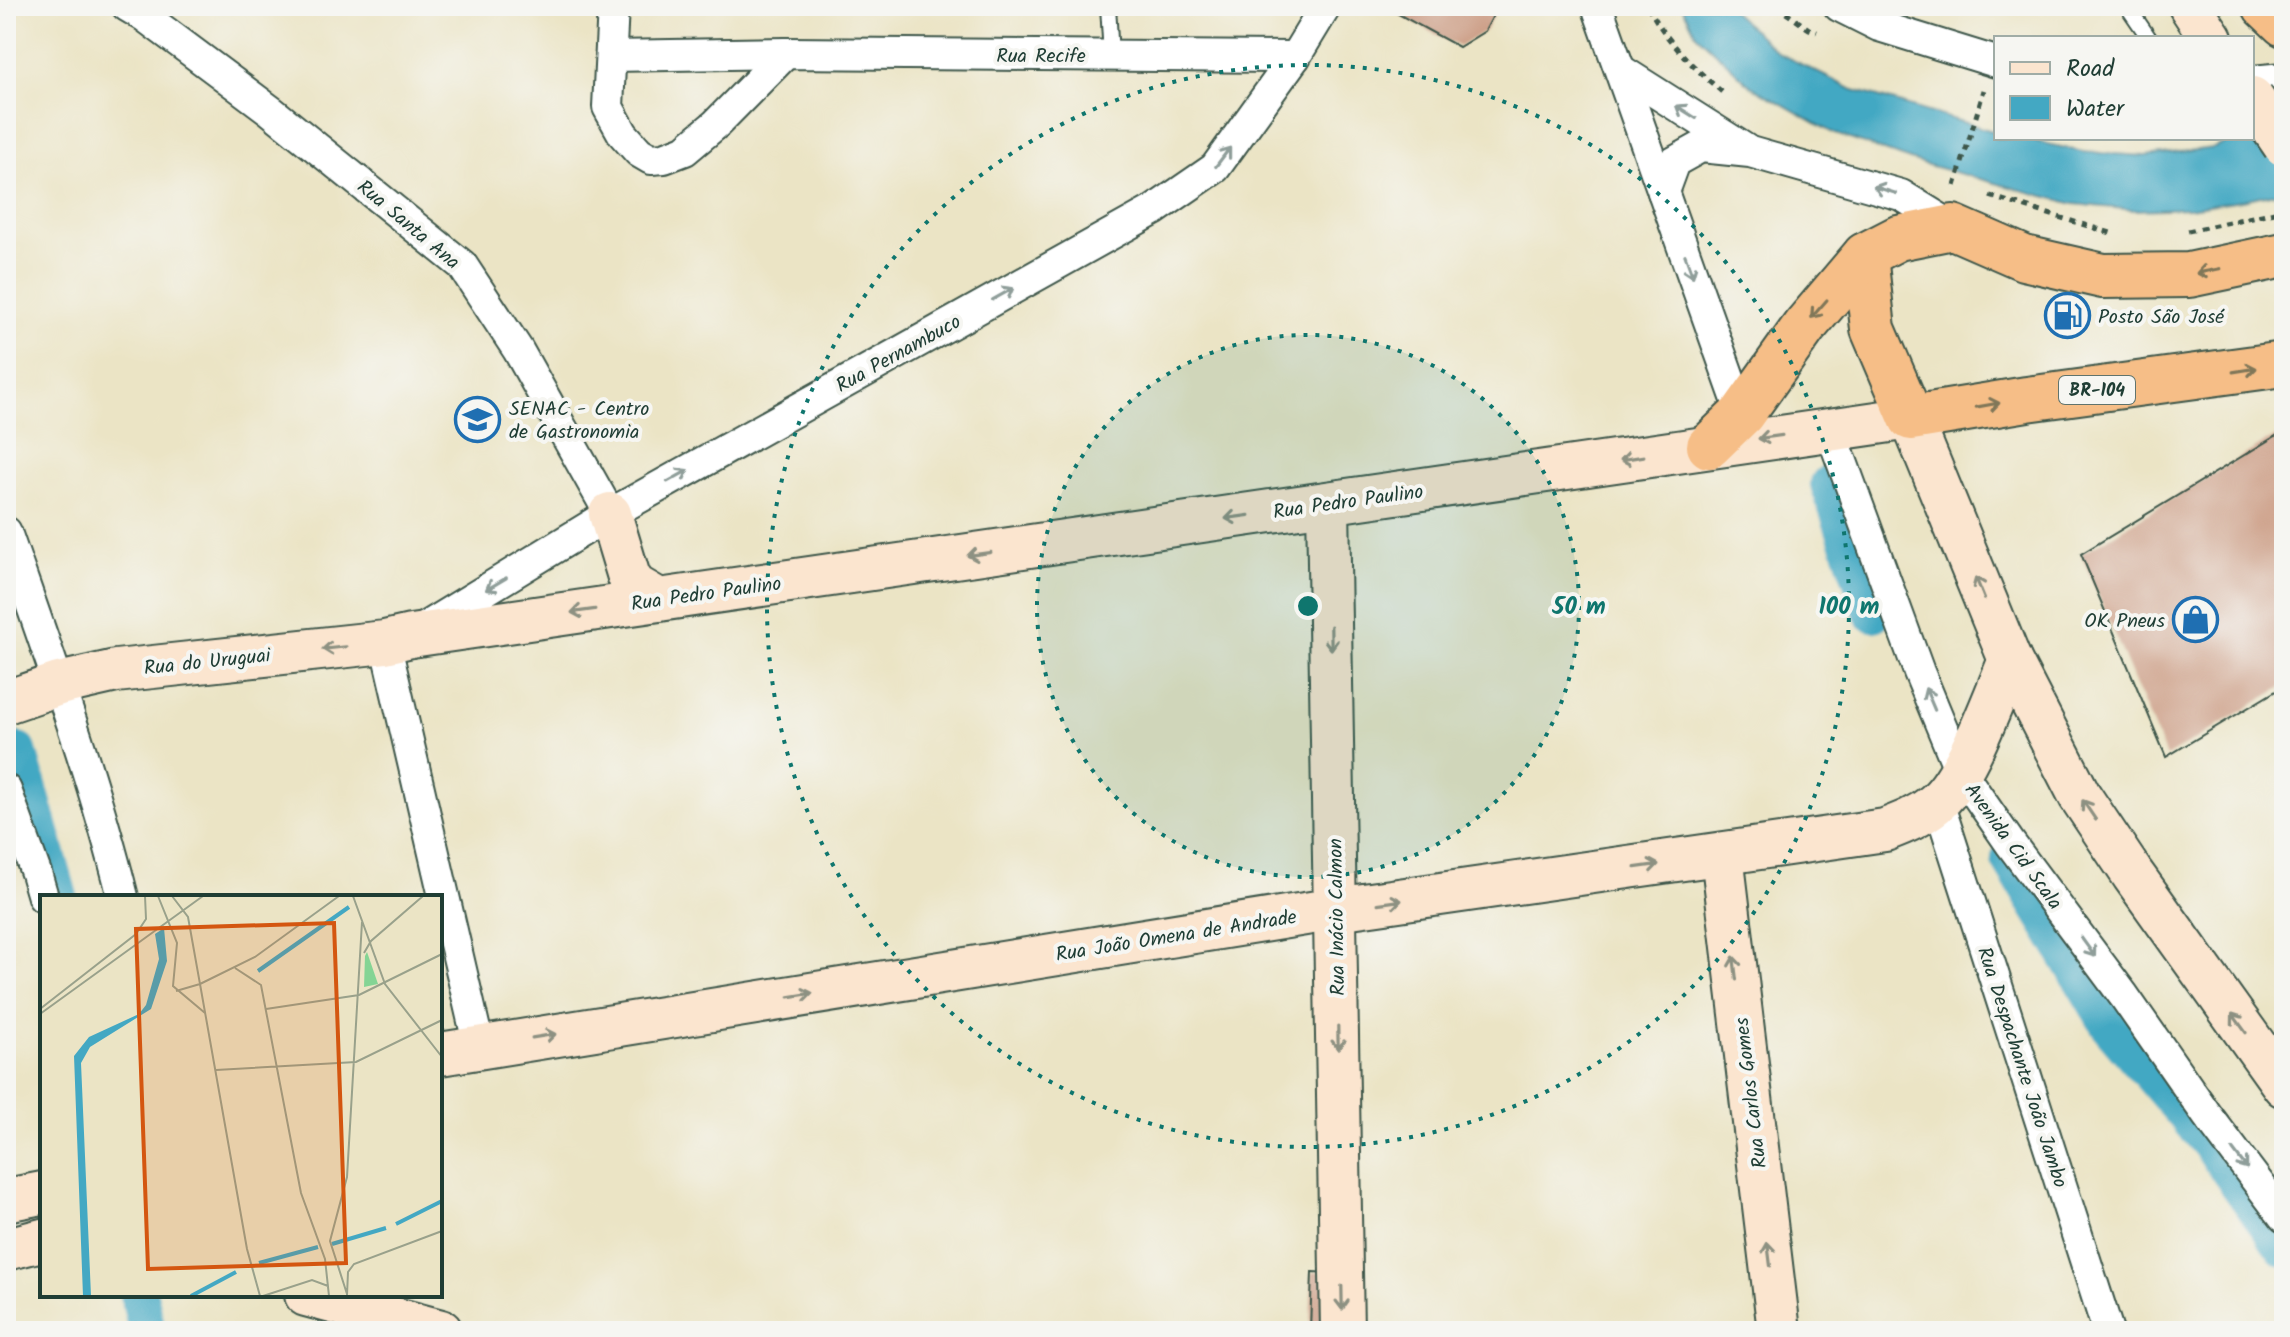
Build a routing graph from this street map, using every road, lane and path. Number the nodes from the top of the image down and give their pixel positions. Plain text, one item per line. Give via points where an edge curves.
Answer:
1 (127, 6) edge
2 (613, 6) edge
3 (1108, 6) edge
4 (1326, 6) edge
5 (1597, 6) edge
6 (1648, 6) edge
7 (1839, 6) edge
8 (2127, 6) edge
9 (2190, 6) edge
10 (2265, 6) edge
11 (2284, 24) edge
12 (2148, 36) edge
13 (2210, 36) edge
14 (786, 53) junction
15 (612, 56) junction
16 (1111, 56) junction
17 (1295, 57) junction
18 (1622, 71) junction
19 (1990, 76) edge
20 (2284, 78) edge
21 (2254, 81) edge
22 (1731, 100) dead end
23 (2254, 101) edge
24 (2284, 145) edge
25 (1750, 152) junction
26 (1663, 192) junction
27 (1984, 195) dead end
28 (1959, 201) junction
29 (2284, 210) edge
30 (2186, 231) dead end
31 (2115, 234) dead end
32 (1865, 255) junction
33 (2284, 255) edge
34 (2284, 364) edge
35 (1742, 414) junction
36 (1911, 418) junction
37 (1830, 429) junction
38 (1709, 446) junction
39 (1328, 504) junction
40 (610, 514) junction
41 (6, 532) edge
42 (659, 600) junction
43 (398, 639) junction
44 (2010, 660) junction
45 (59, 684) junction
46 (6, 702) edge
47 (1949, 786) junction
48 (6, 790) edge
49 (1722, 855) junction
50 (42, 895) edge
51 (122, 895) edge
52 (436, 895) edge
53 (1336, 909) junction
54 (442, 936) edge
55 (459, 1051) edge
56 (2284, 1086) edge
57 (40, 1193) edge
58 (6, 1200) edge
59 (2284, 1217) edge
60 (40, 1240) edge
61 (6, 1249) edge
62 (314, 1297) edge
63 (441, 1331) edge
64 (1342, 1331) edge
65 (1779, 1331) edge
66 (2108, 1331) edge

1 - 40 street, Rua Santa Ana via 271,111 462,265 518,350
2 - 15 street
3 - 16 lane
4 - 17 street, Rua Pernambuco
5 - 18 street
6 - 22 path via 1659,27
7 - 19 street
8 - 12 lane
9 - 13 street
10 - 11 highway
14 - 15 street, Rua Recife
14 - 15 street via 685,150 651,159 623,134 608,107
14 - 16 street, Rua Recife
16 - 17 street, Rua Recife
40 -> 17 street, Rua Pernambuco via 1154,210 1215,168
25 -> 18 street
18 - 26 street
19 - 28 path
20 - 21 street
23 - 24 street, bridge
25 - 26 street via 1701,147 1674,162
28 -> 25 street via 1901,195
26 -> 35 street
27 - 31 path
28 - 32 highway
33 -> 28 highway via 2189,275 2103,276 2024,258
29 - 30 path
32 -> 35 highway via 1804,327
32 - 36 highway via 1873,329
36 -> 34 highway, Rua Pedro Paulino / BR-104
35 - 38 highway
36 - 37 street, Rua Pedro Paulino
44 -> 36 street
37 -> 38 street, Rua Pedro Paulino
47 -> 37 street, Avenida Cid Scala via 1919,672
38 -> 39 street, Rua Pedro Paulino
39 -> 42 street, Rua Pedro Paulino
39 -> 53 street, Rua Inácio Calmon
40 - 42 street via 629,577
40 -> 43 street, Rua Pernambuco
41 - 45 street
42 -> 43 street, Rua Pedro Paulino
43 -> 45 street, Rua do Uruguai via 116,671
43 - 52 street
44 - 47 street
56 -> 44 street via 2080,796
45 - 46 street, Rua do Uruguai
45 - 51 street
47 - 49 street, Rua João Omena de Andrade via 1913,820 1885,830
47 -> 59 street, Avenida Cid Scala via 2010,843
47 - 66 street, Rua Despachante João Jambo
48 - 50 street
53 -> 49 street, Rua João Omena de Andrade
65 -> 49 street, Rua Carlos Gomes
55 -> 53 street, Rua João Omena de Andrade
53 -> 64 street, Rua Inácio Calmon
54 - 55 street
57 - 58 street
60 - 61 street
62 - 63 street

